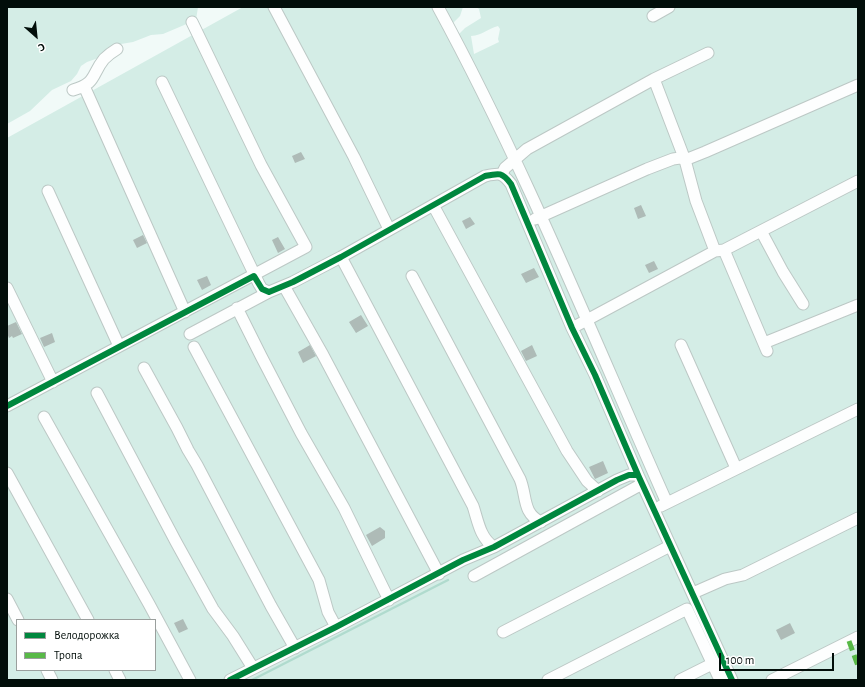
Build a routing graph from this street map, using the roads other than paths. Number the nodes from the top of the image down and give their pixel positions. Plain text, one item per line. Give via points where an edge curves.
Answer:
1 (274, 7) edge
2 (438, 7) edge
3 (669, 7) edge
4 (653, 16) dead end
5 (192, 22) dead end
6 (117, 49) dead end
7 (708, 53) dead end
8 (654, 78) junction
9 (162, 82) dead end
10 (858, 84) edge
11 (84, 86) junction
12 (73, 90) dead end
13 (515, 158) junction
14 (685, 160) junction
15 (502, 174) junction
16 (858, 181) edge
17 (48, 191) dead end
18 (433, 204) junction
19 (541, 216) junction
20 (527, 223) junction
21 (389, 229) junction
22 (762, 231) junction
23 (719, 251) junction
24 (341, 257) junction
25 (254, 276) junction
26 (412, 276) dead end
27 (284, 286) junction
28 (7, 288) edge
29 (269, 292) junction
30 (803, 304) dead end
31 (858, 305) edge
32 (237, 308) junction
33 (185, 312) junction
34 (587, 320) junction
35 (572, 328) junction
36 (190, 334) dead end
37 (681, 345) dead end
38 (119, 346) junction
39 (194, 347) dead end
40 (144, 368) dead end
41 (53, 382) junction
42 (97, 393) dead end
43 (7, 406) edge
44 (858, 409) edge
45 (44, 417) dead end
46 (736, 468) junction
47 (7, 472) edge
48 (640, 480) junction
49 (598, 491) junction
50 (667, 503) junction
51 (654, 510) junction
52 (858, 518) edge
53 (541, 522) junction
54 (670, 546) junction
55 (494, 547) junction
56 (439, 574) junction
57 (474, 576) dead end
58 (693, 593) junction
59 (7, 599) edge
60 (389, 600) junction
61 (17, 619) edge
62 (87, 619) edge
63 (336, 627) junction
64 (503, 632) dead end
65 (858, 637) edge
66 (295, 648) junction
67 (712, 664) junction
68 (253, 668) junction
69 (48, 671) edge
70 (116, 671) edge
71 (52, 680) edge
72 (120, 680) edge
73 (190, 680) edge
74 (230, 680) edge
75 (548, 680) edge
76 (680, 680) edge
77 (720, 680) edge
78 (732, 680) edge
79 (772, 680) edge

1 - 21 street via 354,157
2 - 13 street
3 - 4 street
5 - 25 street via 261,165 305,245 304,249
6 - 11 street via 103,60 96,75
7 - 8 street
8 - 13 street
8 - 14 street
9 - 25 street
10 - 14 street
11 - 12 street
11 - 33 street
13 - 15 street
13 - 19 street
14 - 19 street via 680,158 666,162
14 - 23 street via 696,201
15 - 18 street via 485,176
15 - 20 street via 510,184
16 - 22 street
17 - 38 street
18 - 21 street
18 - 49 street via 567,451 587,481
19 - 20 street
19 - 34 street
20 - 35 street
21 - 24 street
22 - 23 street
22 - 30 street
23 - 31 street via 766,347
23 - 34 street
24 - 27 street
24 - 55 street via 473,506 484,537
25 - 29 street via 262,289
25 - 33 street
26 - 53 street via 520,479 530,514
27 - 29 street
27 - 56 street
28 - 41 street
29 - 32 street
32 - 36 street
32 - 60 street via 301,433 344,508
33 - 38 street
34 - 35 street
34 - 50 street
35 - 48 street
37 - 46 street
38 - 41 street
39 - 63 street via 319,580 328,612
40 - 66 street
41 - 43 street
42 - 68 street via 209,602
44 - 46 street
45 - 73 street
46 - 50 street
47 - 62 street
48 - 49 street via 629,476
48 - 51 street
48 - 57 street
49 - 53 street
50 - 51 street
51 - 54 street
52 - 58 street via 743,575 725,578
53 - 55 street
54 - 58 street
54 - 64 street
55 - 56 street
56 - 60 street
58 - 78 street
59 - 61 street
60 - 63 street
63 - 66 street
65 - 79 street
66 - 68 street
67 - 75 street via 687,609
67 - 76 street
67 - 77 street
68 - 74 street
69 - 71 street
70 - 72 street

